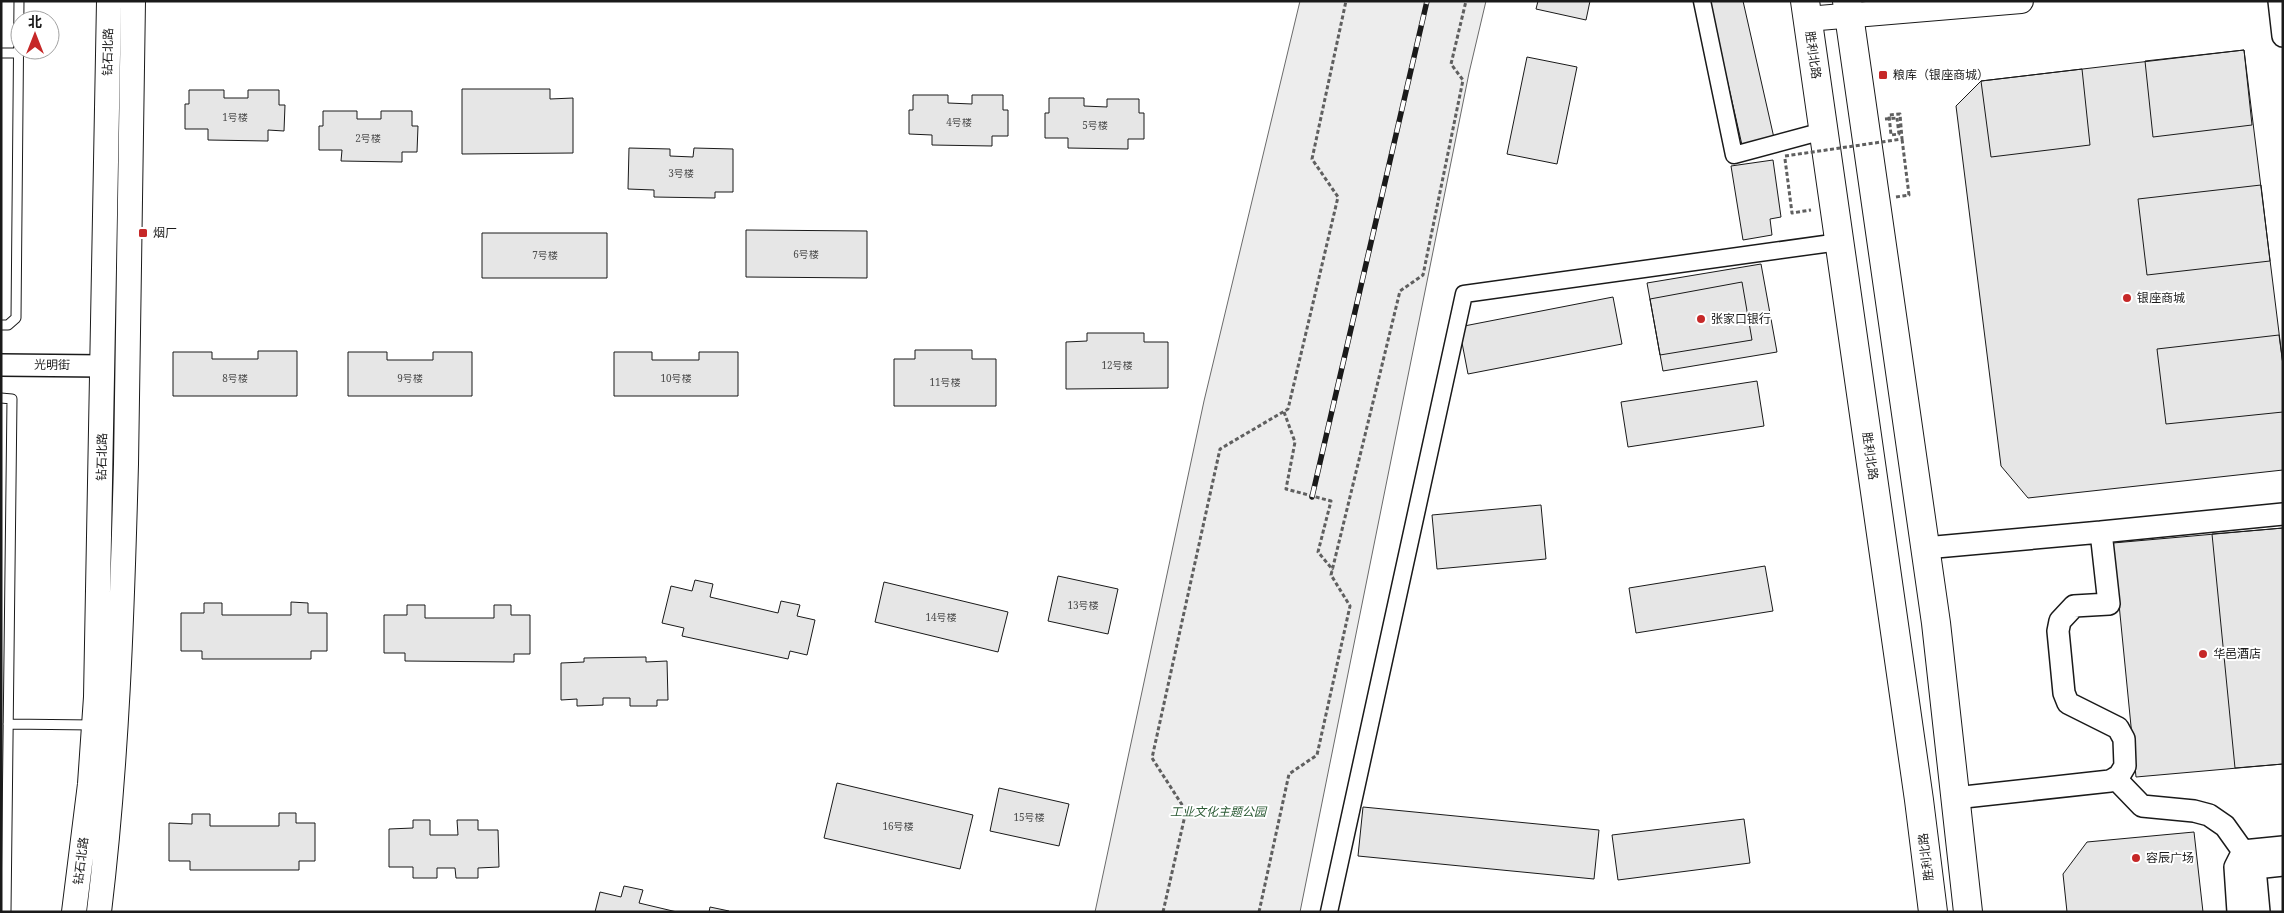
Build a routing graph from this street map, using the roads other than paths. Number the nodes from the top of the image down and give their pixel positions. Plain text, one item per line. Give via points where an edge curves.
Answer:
1 (109, 1) edge
2 (133, 1) edge
3 (1702, 1) edge
4 (2021, 1) edge
5 (2279, 1) edge
6 (1848, 8) edge
7 (1806, 10) edge
8 (2283, 36) edge
9 (19, 60) edge
10 (1823, 131) junction
11 (1838, 242) junction
12 (1, 325) edge
13 (1, 365) edge
14 (103, 366) junction
15 (1, 398) edge
16 (2283, 514) edge
17 (2101, 532) junction
18 (1925, 548) junction
19 (8, 724) junction
20 (105, 725) junction
21 (2115, 778) junction
22 (1955, 798) junction
23 (2283, 847) edge
24 (2249, 859) junction
25 (2283, 865) edge
26 (6, 912) edge
27 (74, 912) edge
28 (99, 912) edge
29 (1329, 912) edge
30 (1933, 912) edge
31 (1968, 912) edge
32 (2238, 912) edge
33 (2259, 912) edge

1 - 14 main road, 钻石北路
2 - 20 main road, 钻石北路 via 121,642
3 - 10 street via 1734,155
4 - 6 main road
5 - 8 street
6 - 7 main road
6 - 18 highway
7 - 10 highway, 胜利北路
9 - 12 lane via 16,318
10 - 11 highway, 胜利北路
11 - 29 street via 1464,294
11 - 30 highway, 胜利北路
13 - 14 street, 光明街
14 - 20 main road, 钻石北路
15 - 19 lane via 12,398
16 - 17 street
17 - 18 street
17 - 21 street via 2109,604 2074,606 2060,621 2058,631 2068,704 2118,728 2124,739 2125,766
18 - 22 highway
19 - 20 lane
19 - 26 lane
20 - 27 main road, 钻石北路 via 90,784
20 - 28 main road, 钻石北路 via 106,856
21 - 22 street
21 - 24 street via 2142,806 2209,815 2225,826
22 - 31 highway
23 - 24 street
24 - 25 street
24 - 32 street via 2235,867
24 - 33 street

